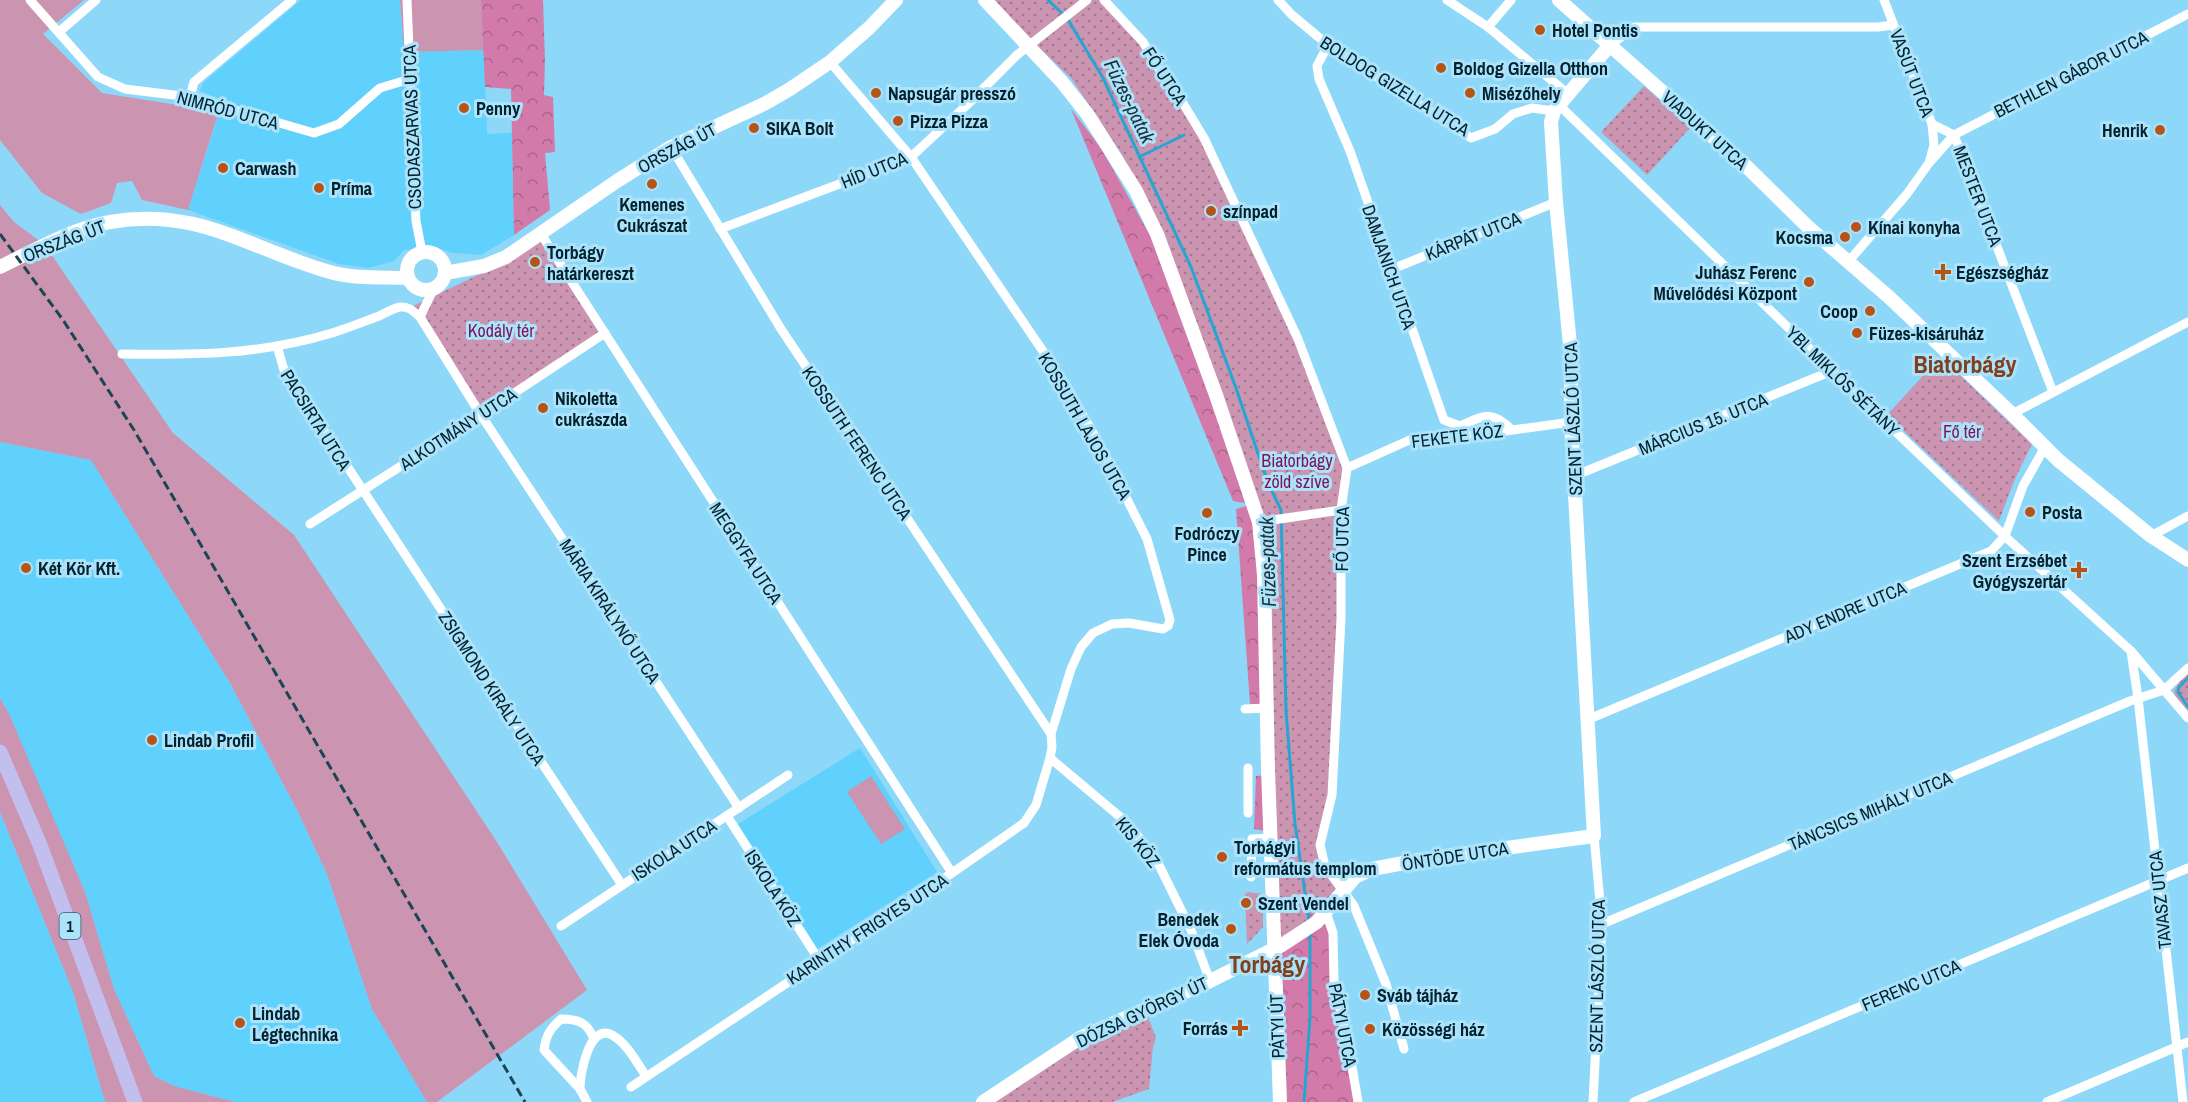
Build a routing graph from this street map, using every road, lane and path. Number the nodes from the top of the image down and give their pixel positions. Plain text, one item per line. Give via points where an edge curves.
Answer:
1 (30, 0) edge
2 (96, 0) edge
3 (292, 0) edge
4 (407, 0) edge
5 (896, 0) edge
6 (985, 0) edge
7 (1087, 0) edge
8 (1104, 0) edge
9 (1278, 0) edge
10 (1447, 0) edge
11 (1511, 0) edge
12 (1559, 0) edge
13 (1884, 0) edge
14 (2188, 14) edge
15 (1893, 25) junction
16 (1488, 27) junction
17 (59, 32) junction
18 (1328, 45) junction
19 (1610, 45) junction
20 (1029, 46) junction
21 (830, 62) junction
22 (410, 78) junction
23 (189, 97) junction
24 (1561, 104) junction
25 (1932, 124) junction
26 (1954, 135) junction
27 (670, 147) junction
28 (911, 157) junction
29 (1929, 164) junction
30 (1556, 202) junction
31 (720, 229) junction
32 (541, 234) junction
33 (422, 252) junction
34 (1848, 262) junction
35 (0, 267) edge
36 (1390, 270) junction
37 (445, 273) junction
38 (408, 278) junction
39 (434, 288) junction
40 (420, 317) junction
41 (2188, 322) edge
42 (604, 333) junction
43 (277, 346) junction
44 (122, 354) dead end
45 (1832, 371) junction
46 (2053, 392) junction
47 (2012, 414) junction
48 (481, 415) junction
49 (1571, 422) junction
50 (1512, 430) junction
51 (2045, 447) junction
52 (1347, 468) junction
53 (1574, 476) junction
54 (362, 491) junction
55 (1341, 510) junction
56 (2188, 516) edge
57 (1265, 521) junction
58 (310, 524) dead end
59 (2006, 536) junction
60 (2151, 536) junction
61 (2188, 560) edge
62 (2131, 651) junction
63 (2188, 668) edge
64 (2164, 690) junction
65 (2138, 698) junction
66 (1267, 708) junction
67 (1245, 709) dead end
68 (2188, 718) edge
69 (1589, 719) junction
70 (1051, 734) junction
71 (0, 752) edge
72 (1050, 758) junction
73 (1248, 768) dead end
74 (788, 775) dead end
75 (739, 808) junction
76 (1248, 813) dead end
77 (727, 816) junction
78 (1594, 836) junction
79 (1271, 838) junction
80 (2188, 868) edge
81 (952, 873) junction
82 (1251, 877) dead end
83 (2158, 881) junction
84 (622, 885) junction
85 (1341, 891) junction
86 (1322, 917) junction
87 (1602, 924) junction
88 (561, 926) dead end
89 (1275, 949) junction
90 (819, 960) junction
91 (1210, 981) junction
92 (594, 1039) junction
93 (2188, 1042) edge
94 (2176, 1047) junction
95 (1404, 1049) dead end
96 (646, 1076) junction
97 (630, 1087) dead end
98 (580, 1089) junction
99 (135, 1102) edge
100 (587, 1102) edge
101 (983, 1102) edge
102 (1280, 1102) edge
103 (1358, 1102) edge
104 (1593, 1102) edge
105 (1634, 1102) edge
106 (2047, 1102) edge
107 (2183, 1102) edge

1 - 17 street, NIMRÓD UTCA
2 - 17 street
3 - 23 street via 194,82
4 - 22 street, CSODASZARVAS UTCA
5 - 21 street, ORSZÁG ÚT
6 - 20 street
7 - 20 street
8 - 52 street, FŐ UTCA via 1143,42 1204,138 1298,339
9 - 18 street, BOLDOG GIZELLA UTCA
10 - 16 street, YBL MIKLÓS SÉTÁNY
11 - 16 street
12 - 19 street, VIADUKT UTCA
13 - 15 street, VASÚT UTCA
14 - 26 street, BETHLEN GÁBOR UTCA
15 - 19 street via 1635,27
15 - 25 street, VASÚT UTCA
16 - 24 street, YBL MIKLÓS SÉTÁNY
17 - 23 street, NIMRÓD UTCA via 98,77 125,89
18 - 24 street, BOLDOG GIZELLA UTCA via 1471,138 1495,129 1513,114
18 - 36 street, DAMJANICH UTCA via 1317,66 1319,79 1350,151
19 - 24 street
19 - 34 street, VIADUKT UTCA
20 - 28 street, HÍD UTCA
20 - 57 street via 1088,115 1157,234
21 - 27 street, ORSZÁG ÚT via 766,103
21 - 28 street, KOSSUTH LAJOS UTCA
22 - 23 street, NIMRÓD UTCA via 380,88 339,124 314,133
22 - 33 street, CSODASZARVAS UTCA via 416,221
24 - 30 street, SZENT LÁSZLÓ UTCA via 1551,122
24 - 45 street, YBL MIKLÓS SÉTÁNY
25 - 26 street
25 - 29 street, VASÚT UTCA via 1934,145
26 - 29 street, BETHLEN GÁBOR UTCA
26 - 46 street, MESTER UTCA
27 - 31 street, KOSSUTH FERENC UTCA
27 - 32 street, ORSZÁG ÚT
28 - 31 street, HÍD UTCA
28 - 70 street, KOSSUTH LAJOS UTCA via 1065,385 1147,539 1169,614 1168,626 1163,629 1129,623 1112,624 1093,633 1071,669
29 - 34 street, VASÚT UTCA
30 - 36 street, KÁRPÁT UTCA
30 - 49 street, SZENT LÁSZLÓ UTCA via 1571,355
31 - 70 street, KOSSUTH FERENC UTCA via 806,367
32 - 37 street, ORSZÁG ÚT via 484,266
32 - 42 street, MEGGYFA UTCA
33 - 37 street via 440,259
33 - 38 street via 411,259
34 - 47 street, VIADUKT UTCA
35 - 38 street, ORSZÁG ÚT via 45,245 109,222 169,219 229,233 332,272 355,277
36 - 50 street, DAMJANICH UTCA via 1444,420 1460,426 1485,415 1500,419
37 - 39 street via 441,284
38 - 39 street via 416,287
39 - 40 street
40 - 43 street, MÁRIA KIRÁLYNŐ UTCA via 409,308 400,307 354,326
40 - 48 street, MÁRIA KIRÁLYNŐ UTCA
41 - 46 street
42 - 48 street, ALKOTMÁNY UTCA
42 - 81 street, MEGGYFA UTCA
43 - 44 street via 197,356
43 - 54 street, PACSIRTA UTCA via 284,370
45 - 53 street, MÁRCIUS 15. UTCA
45 - 59 street, YBL MIKLÓS SÉTÁNY
46 - 47 street
47 - 51 street, VIADUKT UTCA
48 - 54 street, ALKOTMÁNY UTCA
48 - 75 street, MÁRIA KIRÁLYNŐ UTCA
49 - 50 street, FEKETE KÖZ
49 - 53 street, SZENT LÁSZLÓ UTCA
50 - 52 street, FEKETE KÖZ via 1414,438
51 - 59 street via 2023,486
51 - 60 street, VIADUKT UTCA
52 - 55 street, FŐ UTCA
53 - 69 street, SZENT LÁSZLÓ UTCA
54 - 58 street, ALKOTMÁNY UTCA
54 - 84 street, ZSIGMOND KIRÁLY UTCA
55 - 57 street
55 - 85 street, FŐ UTCA via 1341,620 1332,795 1320,845 1325,866
56 - 60 street
57 - 66 street
59 - 62 street, YBL MIKLÓS SÉTÁNY
59 - 69 street, ADY ENDRE UTCA via 1991,551
60 - 61 street, VIADUKT UTCA
62 - 64 street, YBL MIKLÓS SÉTÁNY
62 - 65 street, TAVASZ UTCA
63 - 64 street
64 - 65 street, TÁNCSICS MIHÁLY UTCA
64 - 68 street
65 - 83 street, TAVASZ UTCA
65 - 87 street, TÁNCSICS MIHÁLY UTCA
66 - 67 street
66 - 79 street
69 - 78 street, SZENT LÁSZLÓ UTCA
70 - 72 street, KARINTHY FRIGYES UTCA
71 - 99 main road, 1 via 40,845
72 - 81 street, KARINTHY FRIGYES UTCA via 1036,805 1023,822
72 - 91 street, KIS KÖZ via 1125,821 1154,855 1191,930
73 - 76 street
74 - 75 street, ISKOLA UTCA
75 - 77 street, ISKOLA UTCA
77 - 84 street, ISKOLA UTCA
77 - 90 street, ISKOLA KÖZ
78 - 85 street, ÖNTÖDE UTCA via 1372,869 1355,877
78 - 87 street, SZENT LÁSZLÓ UTCA
79 - 82 street via 1252,839
79 - 89 street
80 - 83 street, FERENC UTCA
81 - 90 street, KARINTHY FRIGYES UTCA
83 - 94 street, TAVASZ UTCA
83 - 105 street, FERENC UTCA
84 - 88 street, ISKOLA UTCA
85 - 86 street, ÖNTÖDE UTCA
85 - 95 street, FŐ UTCA via 1354,906 1386,984
86 - 89 street, ÖNTÖDE UTCA
86 - 103 street, PÁTYI UTCA via 1333,933 1334,983
87 - 104 street, SZENT LÁSZLÓ UTCA
89 - 91 street, DÓZSA GYÖRGY ÚT
89 - 102 street, PÁTYI ÚT
90 - 96 street, KARINTHY FRIGYES UTCA
91 - 101 street, DÓZSA GYÖRGY ÚT via 1080,1038
92 - 96 street via 604,1034 614,1036
92 - 98 street via 585,1060
92 - 98 street via 590,1029 579,1021 561,1019 545,1038 544,1050
93 - 94 street
94 - 106 street
94 - 107 street, TAVASZ UTCA
96 - 97 street, KARINTHY FRIGYES UTCA
98 - 100 street

